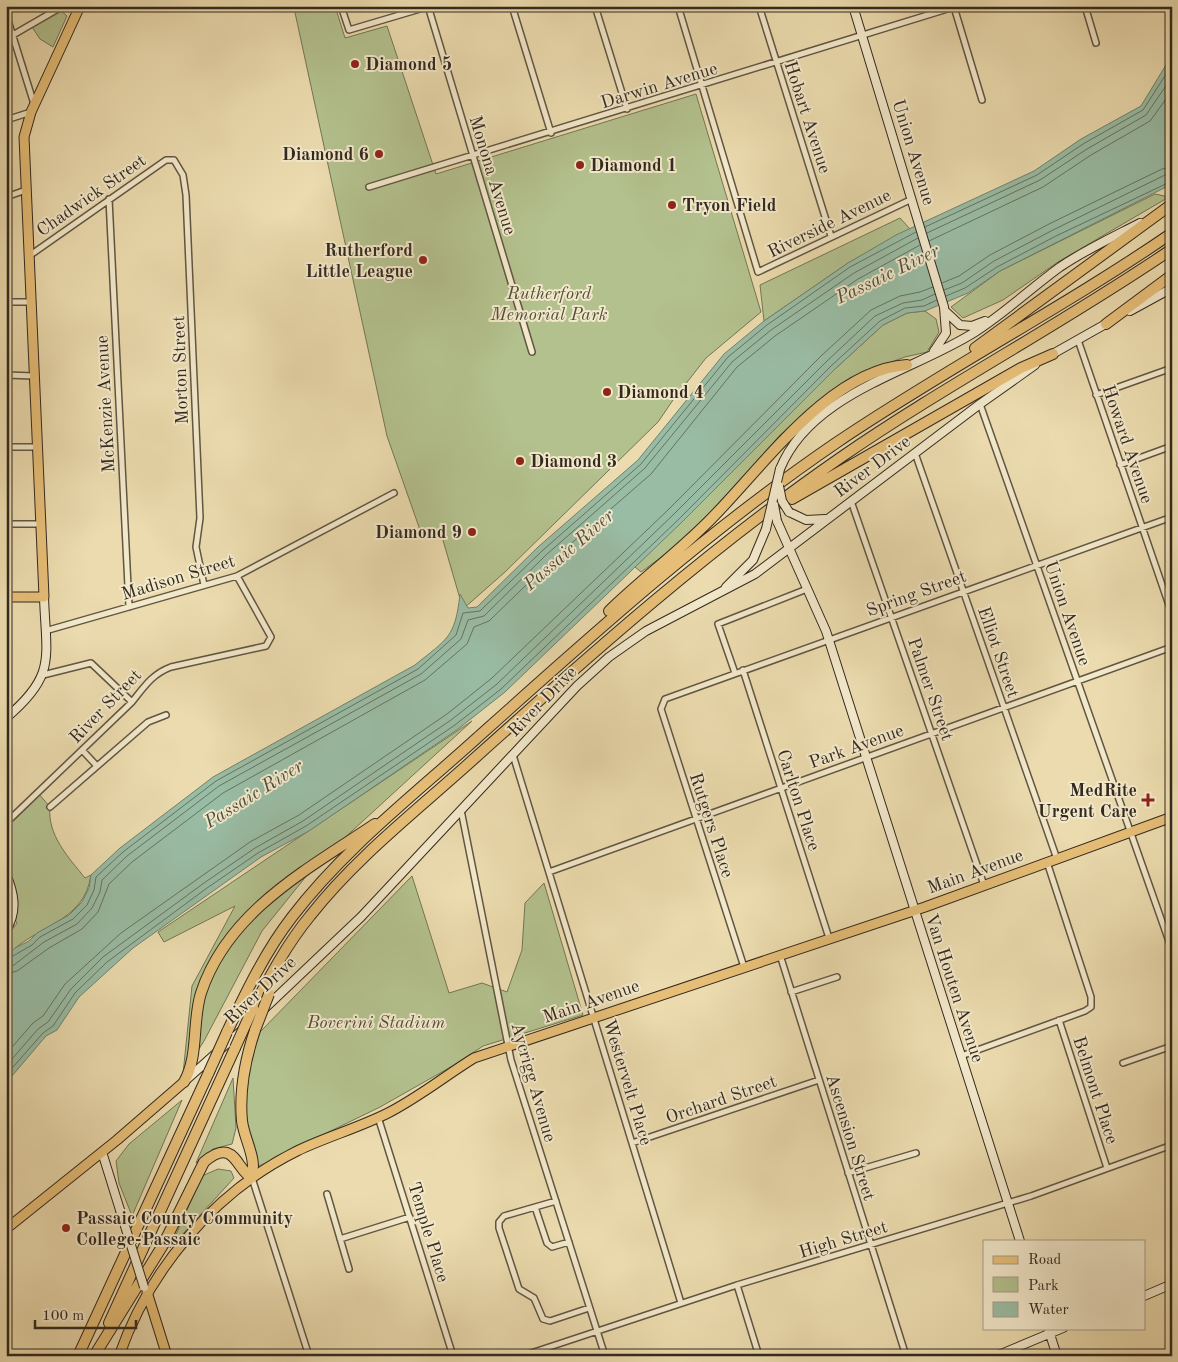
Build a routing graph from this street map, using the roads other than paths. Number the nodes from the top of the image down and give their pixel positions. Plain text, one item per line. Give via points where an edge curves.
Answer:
1 (63, 6) edge
2 (80, 6) edge
3 (341, 6) edge
4 (512, 6) edge
5 (595, 6) edge
6 (678, 6) edge
7 (759, 6) edge
8 (853, 6) edge
9 (1084, 6) edge
10 (429, 7) edge
11 (955, 7) edge
12 (6, 14) edge
13 (862, 36) junction
14 (14, 37) junction
15 (6, 39) edge
16 (1096, 43) dead end
17 (776, 62) junction
18 (703, 86) junction
19 (982, 100) dead end
20 (32, 109) junction
21 (627, 110) junction
22 (6, 120) edge
23 (552, 133) junction
24 (472, 155) junction
25 (170, 159) joint
26 (369, 187) dead end
27 (26, 190) junction
28 (6, 197) edge
29 (109, 199) junction
30 (912, 199) junction
31 (1172, 204) edge
32 (1172, 233) edge
33 (831, 236) junction
34 (1172, 249) edge
35 (28, 256) junction
36 (1172, 275) edge
37 (1172, 288) edge
38 (6, 302) edge
39 (31, 302) junction
40 (944, 307) junction
41 (1009, 308) junction
42 (1106, 324) junction
43 (1078, 340) junction
44 (532, 352) dead end
45 (931, 354) junction
46 (1053, 354) junction
47 (906, 365) junction
48 (1172, 368) edge
49 (6, 375) edge
50 (34, 376) junction
51 (935, 379) junction
52 (1096, 395) junction
53 (980, 404) junction
54 (1172, 446) edge
55 (6, 447) edge
56 (37, 447) junction
57 (915, 453) junction
58 (1120, 465) junction
59 (780, 469) junction
60 (394, 493) dead end
61 (775, 493) junction
62 (851, 501) junction
63 (833, 515) junction
64 (1172, 517) edge
65 (6, 524) edge
66 (40, 524) junction
67 (1141, 527) junction
68 (744, 528) junction
69 (788, 549) junction
70 (1035, 565) junction
71 (237, 576) junction
72 (204, 585) junction
73 (807, 589) junction
74 (963, 591) junction
75 (717, 594) junction
76 (6, 597) edge
77 (44, 597) junction
78 (129, 607) junction
79 (1172, 614) edge
80 (891, 617) junction
81 (45, 631) junction
82 (828, 639) junction
83 (1172, 647) edge
84 (743, 670) junction
85 (735, 673) junction
86 (43, 674) junction
87 (548, 674) junction
88 (1076, 681) junction
89 (670, 697) joint
90 (132, 702) junction
91 (1004, 708) junction
92 (166, 715) dead end
93 (6, 718) edge
94 (932, 734) junction
95 (82, 750) junction
96 (513, 755) junction
97 (866, 757) junction
98 (96, 766) junction
99 (780, 788) junction
100 (405, 803) junction
101 (50, 807) dead end
102 (461, 809) junction
103 (1172, 817) edge
104 (695, 819) junction
105 (6, 823) edge
106 (1129, 833) junction
107 (1056, 859) junction
108 (1047, 862) junction
109 (549, 872) junction
110 (6, 874) edge
111 (984, 885) junction
112 (915, 910) junction
113 (301, 928) junction
114 (6, 930) edge
115 (829, 938) junction
116 (1172, 950) edge
117 (780, 954) junction
118 (744, 967) junction
119 (837, 977) dead end
120 (791, 992) junction
121 (594, 1017) junction
122 (1059, 1020) junction
123 (508, 1046) junction
124 (1172, 1046) edge
125 (961, 1056) junction
126 (1123, 1063) dead end
127 (819, 1080) junction
128 (184, 1082) junction
129 (378, 1117) junction
130 (632, 1143) junction
131 (1172, 1145) edge
132 (102, 1152) junction
133 (916, 1153) dead end
134 (1107, 1168) junction
135 (848, 1174) junction
136 (252, 1177) junction
137 (327, 1194) dead end
138 (556, 1201) junction
139 (1008, 1203) junction
140 (535, 1207) junction
141 (410, 1217) junction
142 (6, 1228) edge
143 (340, 1239) junction
144 (1020, 1240) edge
145 (568, 1242) junction
146 (871, 1245) junction
147 (349, 1269) dead end
148 (1172, 1284) edge
149 (737, 1285) junction
150 (146, 1290) junction
151 (1146, 1295) edge
152 (680, 1303) junction
153 (590, 1308) junction
154 (597, 1331) junction
155 (1049, 1331) edge
156 (78, 1356) edge
157 (94, 1356) edge
158 (118, 1356) edge
159 (167, 1356) edge
160 (309, 1356) edge
161 (453, 1356) edge
162 (522, 1356) edge
163 (605, 1356) edge
164 (759, 1356) edge
165 (906, 1356) edge
166 (996, 1356) edge
167 (1057, 1356) edge

1 - 14 street
2 - 20 main road
3 - 10 street via 349,30
4 - 23 street
5 - 21 street
6 - 18 street
7 - 17 street, Hobart Avenue
8 - 13 main road, Union Avenue
9 - 16 street
10 - 24 street, Monona Avenue
11 - 13 street, Darwin Avenue
11 - 19 street
12 - 14 street
13 - 17 street, Darwin Avenue
13 - 30 main road, Union Avenue
14 - 15 street
14 - 20 street
17 - 18 street, Darwin Avenue
17 - 33 street, Hobart Avenue
18 - 21 street, Darwin Avenue
18 - 33 street, Riverside Avenue via 758,272
20 - 22 street
20 - 27 main road via 24,137
21 - 23 street, Darwin Avenue
23 - 24 street, Darwin Avenue
24 - 26 street, Darwin Avenue
24 - 44 street, Monona Avenue
25 - 29 street, Chadwick Street
25 - 72 street, Morton Street via 180,168 186,190 200,518 196,547
27 - 28 street
27 - 35 main road
29 - 35 street, Chadwick Street
29 - 78 street, McKenzie Avenue
30 - 33 street, Riverside Avenue
30 - 40 main road, Union Avenue
31 - 41 main road via 1072,259
31 - 51 highway
32 - 51 highway
34 - 68 highway via 902,416
35 - 39 main road
36 - 42 highway
37 - 42 main road, River Drive
38 - 39 street
39 - 50 main road
40 - 41 main road via 955,323 966,327 979,324
40 - 45 main road via 946,333
41 - 45 main road via 974,332
42 - 43 main road, River Drive
43 - 46 main road, River Drive
43 - 52 street, Howard Avenue
45 - 47 main road
46 - 53 main road, River Drive
46 - 68 highway via 1021,368
47 - 59 main road via 842,401 819,418 794,443
47 - 87 highway via 886,368 858,381 804,419 707,523 615,606
48 - 52 street
49 - 50 street
50 - 56 main road
51 - 87 highway via 834,445 742,512 634,598
52 - 58 street, Howard Avenue
53 - 57 main road, River Drive
53 - 70 street, Union Avenue
54 - 58 street
55 - 56 street
56 - 66 main road
57 - 62 main road, River Drive
57 - 74 street, Elliot Street
58 - 67 street, Howard Avenue
59 - 61 main road, bridge
59 - 63 main road, bridge via 780,494 789,512 806,520 820,520
60 - 71 street, Madison Street
61 - 69 main road, Van Houten Avenue, bridge via 777,521
61 - 75 main road, bridge via 766,529 753,560
62 - 63 main road, River Drive
62 - 80 street, Palmer Street
63 - 69 main road, River Drive
64 - 67 street, Spring Street
65 - 66 street
66 - 77 main road
67 - 70 street, Spring Street
67 - 79 street, Howard Avenue
68 - 113 highway via 612,635 395,830 334,888
69 - 73 main road, Van Houten Avenue
69 - 75 main road, River Drive via 746,580
70 - 74 street, Spring Street
70 - 88 street, Union Avenue
71 - 72 street, Madison Street
71 - 90 street, River Street via 271,637 266,646 160,671
72 - 78 street, Madison Street
73 - 82 main road, Van Houten Avenue
73 - 85 street via 718,624
74 - 80 street, Spring Street
74 - 91 street, Elliot Street
75 - 96 main road, River Drive via 646,631 609,657 577,686
76 - 77 main road
77 - 81 main road
78 - 81 street, Madison Street
80 - 82 street, Spring Street
80 - 94 street, Palmer Street
81 - 86 main road
82 - 84 street, Spring Street
82 - 97 main road, Van Houten Avenue
83 - 88 street, Park Avenue
84 - 85 street, Spring Street
84 - 99 street, Carlton Place
85 - 89 street, Spring Street
86 - 90 street via 91,663
86 - 93 main road via 32,695
87 - 100 highway
88 - 91 street, Park Avenue
88 - 106 street, Union Avenue
89 - 104 street, Rutgers Place via 664,699 661,708
90 - 95 street, River Street
91 - 94 street, Park Avenue
91 - 107 street, Elliot Street
92 - 98 street via 148,722
94 - 97 street, Park Avenue
94 - 111 street, Palmer Street
95 - 98 street
95 - 105 street, River Street
96 - 102 main road, River Drive
96 - 109 street, Westervelt Place
97 - 99 street, Park Avenue
97 - 112 main road, Van Houten Avenue
98 - 101 street
99 - 104 street, Park Avenue
99 - 115 street, Carlton Place
100 - 128 highway via 274,893 233,934 212,966 202,993 195,1021 191,1063
100 - 156 highway, bridge via 338,866 290,920 260,966
102 - 123 street, Aycrigg Avenue
102 - 128 main road, River Drive via 361,917
103 - 106 main road, Main Avenue
104 - 109 street, Park Avenue
104 - 118 street, Rutgers Place
106 - 107 main road, Main Avenue
106 - 116 street, Union Avenue via 1135,842
107 - 108 main road, Main Avenue
108 - 111 main road, Main Avenue
108 - 122 street via 1092,1001 1091,1007 1085,1011
109 - 121 street, Westervelt Place
110 - 114 main road via 14,902
111 - 112 main road, Main Avenue
112 - 115 main road, Main Avenue
112 - 125 main road, Van Houten Avenue
113 - 136 highway, bridge via 269,994 244,1070 241,1096 243,1129 254,1166
113 - 157 highway, bridge via 253,1008
115 - 117 main road, Main Avenue
117 - 118 main road, Main Avenue
117 - 120 street, Ascension Street
118 - 121 main road, Main Avenue
119 - 120 street
120 - 127 street, Ascension Street
121 - 123 main road, Main Avenue
121 - 130 street, Westervelt Place
122 - 125 street
122 - 134 street, Belmont Place
123 - 129 main road, Main Avenue via 474,1058 427,1090
123 - 138 street, Aycrigg Avenue
124 - 126 street
125 - 139 main road, Van Houten Avenue
127 - 130 street, Orchard Street
127 - 135 street, Ascension Street
128 - 132 main road, River Drive
129 - 136 main road, Main Avenue via 298,1151
129 - 141 street, Temple Place
130 - 152 street, Westervelt Place
131 - 134 street, High Street
132 - 142 main road, River Drive
132 - 150 main road, bridge
133 - 135 street
134 - 139 street, High Street
135 - 146 street, Ascension Street
136 - 150 main road, Main Avenue via 202,1222
136 - 157 highway via 228,1153 216,1154 204,1162 163,1244
136 - 160 street
137 - 143 street
138 - 140 street
138 - 145 street, Aycrigg Avenue
139 - 144 main road, Van Houten Avenue
139 - 146 street, High Street
140 - 145 street via 547,1243 552,1247
140 - 153 street via 504,1216 499,1225 519,1289 534,1298 541,1316 547,1320
141 - 143 street
141 - 161 street, Temple Place
143 - 147 street
145 - 153 street, Aycrigg Avenue
146 - 149 street, High Street
146 - 165 street, Ascension Street
148 - 151 main road
149 - 152 street, High Street
149 - 164 street
150 - 158 main road, Main Avenue
150 - 159 main road
152 - 154 street, High Street
153 - 154 street, Aycrigg Avenue
154 - 162 street, High Street
154 - 163 street, Aycrigg Avenue
155 - 166 main road
155 - 167 main road

